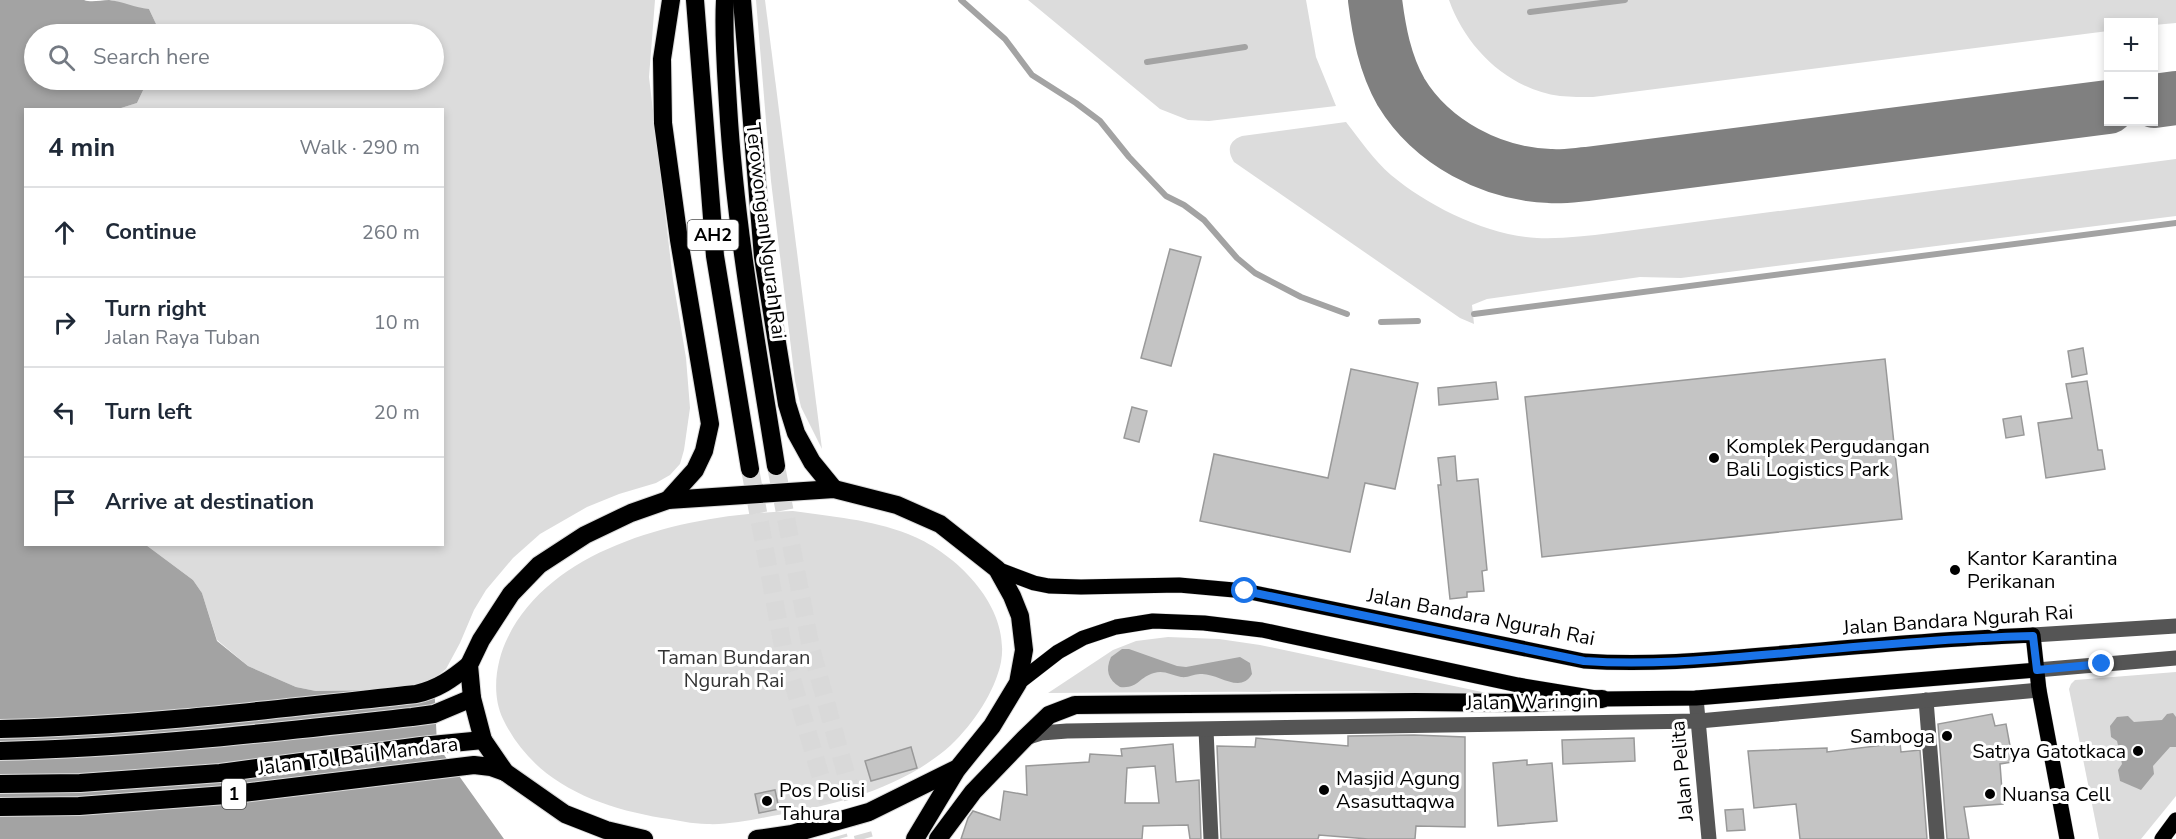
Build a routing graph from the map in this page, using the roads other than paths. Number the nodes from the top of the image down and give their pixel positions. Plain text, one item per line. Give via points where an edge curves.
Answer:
1 (671, 0) edge
2 (695, 0) edge
3 (725, 0) edge
4 (742, 0) edge
5 (776, 466) tunnel mouth
6 (750, 469) tunnel mouth
7 (834, 489) junction
8 (668, 500) junction
9 (997, 569) junction
10 (2176, 626) edge
11 (2033, 636) junction
12 (2176, 658) edge
13 (469, 665) junction
14 (2037, 670) junction
15 (1018, 682) junction
16 (2039, 690) junction
17 (1696, 698) junction
18 (1602, 699) junction
19 (1926, 700) junction
20 (465, 702) junction
21 (1530, 704) junction
22 (1699, 721) junction
23 (1530, 723) junction
24 (0, 729) edge
25 (1206, 730) junction
26 (1025, 738) junction
27 (483, 740) junction
28 (0, 751) edge
29 (958, 768) junction
30 (506, 772) junction
31 (0, 784) edge
32 (0, 807) edge
33 (2176, 820) edge
34 (766, 838) edge
35 (644, 839) edge
36 (915, 839) edge
37 (938, 839) edge
38 (1211, 839) edge
39 (1709, 839) edge
40 (1937, 839) edge
41 (2067, 839) edge
42 (2162, 839) edge

1 - 8 highway via 662,59 663,123 710,424 696,470
2 - 6 highway, AH2 via 715,256
3 - 5 highway, Terowongan Ngurah Rai / AH2 via 730,136 742,250
4 - 7 highway via 763,256 787,404 796,433 812,462
7 - 8 highway
7 - 9 highway via 897,504 940,524
8 - 13 highway via 585,535 539,565 511,594
9 - 11 main road, Jalan Bandara Ngurah Rai via 1049,586 1179,585 1245,591 1584,661 1625,664
9 - 15 highway via 1020,616 1023,650
10 - 11 street, Jalan Bandara Ngurah Rai
11 - 14 main road
12 - 14 street
13 - 20 highway
13 - 24 highway via 433,690 416,694 190,719
14 - 16 main road
14 - 17 main road
15 - 18 main road via 1083,638 1153,621 1262,630
15 - 29 highway via 992,726
16 - 19 street, Jalan Waringin
16 - 41 main road
17 - 18 main road
17 - 22 street, Jalan Pelita
18 - 21 highway
19 - 22 street, Jalan Waringin
19 - 40 street
20 - 27 highway
20 - 28 highway, Jalan Tol Bali Mandara via 434,714 194,741
21 - 23 street
21 - 26 highway via 1075,705 1049,715
22 - 23 street, Jalan Waringin
22 - 39 street, Jalan Pelita
23 - 25 street, Jalan Waringin
25 - 26 street, Jalan Waringin via 1068,731
25 - 38 street
26 - 37 highway via 973,792
27 - 30 highway
27 - 31 highway, Jalan Tol Bali Mandara / 1 via 220,772 80,783
29 - 34 highway via 869,812
29 - 36 highway
30 - 32 highway, Jalan Tol Bali Mandara / 1 via 481,765 226,795 79,806
30 - 35 highway via 565,814
33 - 42 main road

